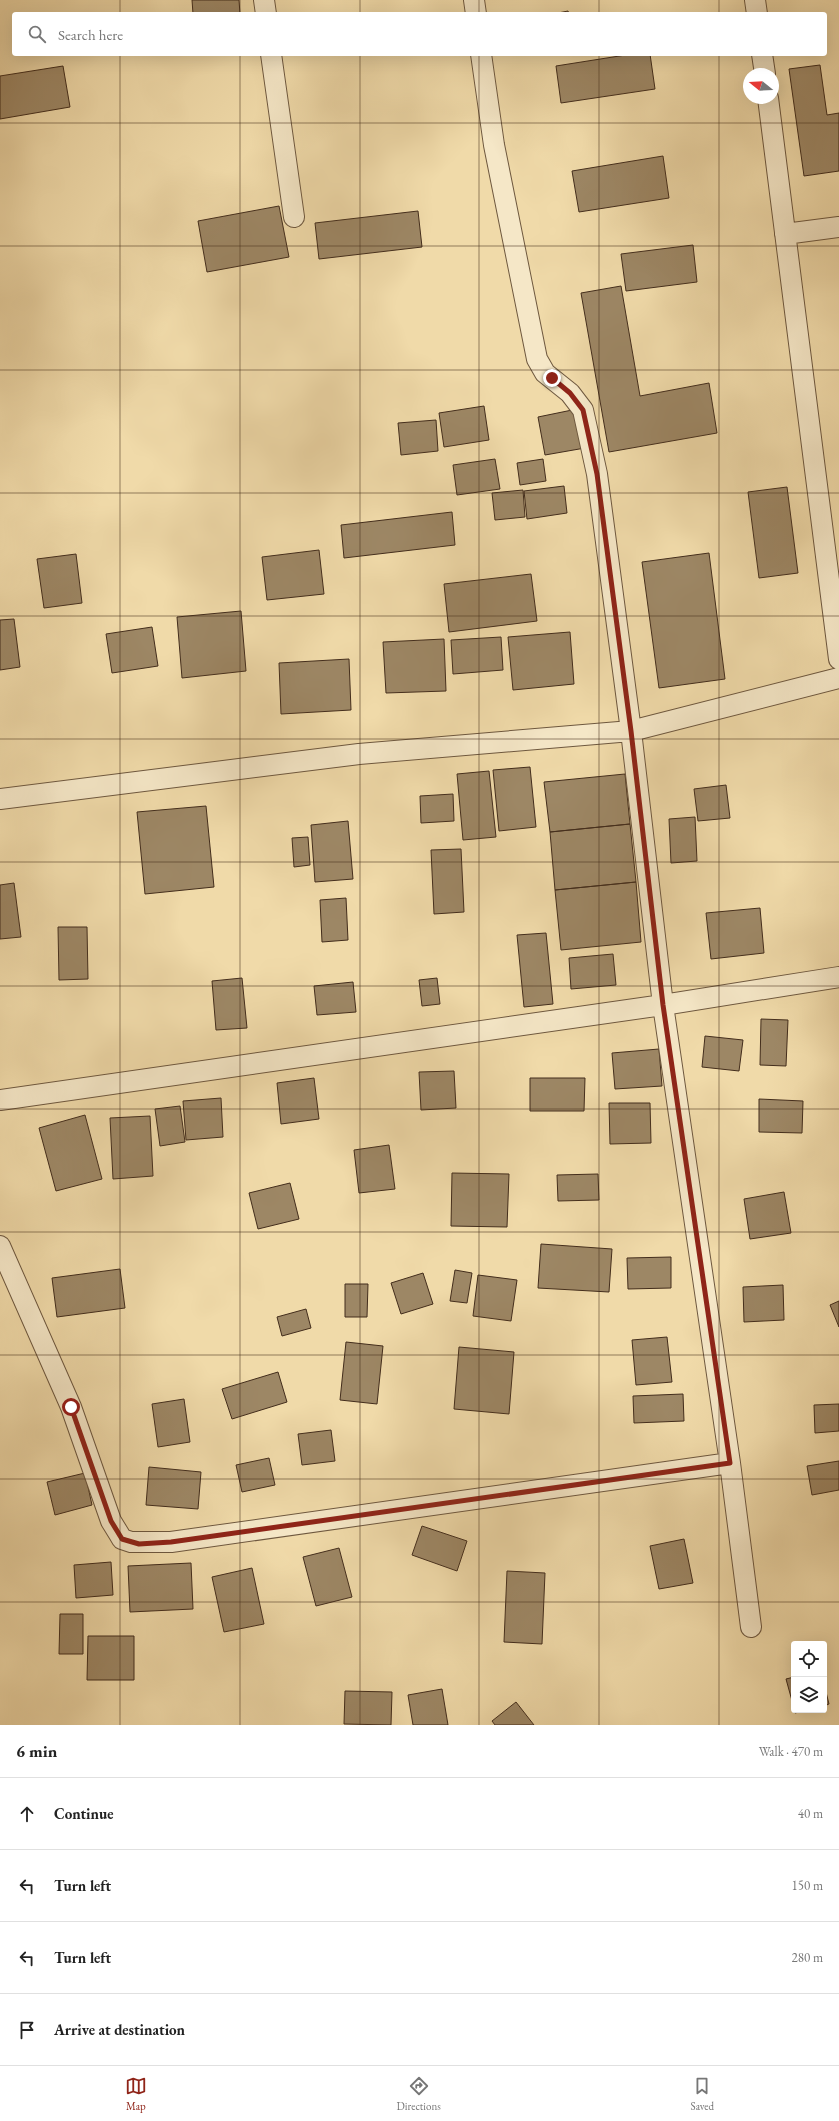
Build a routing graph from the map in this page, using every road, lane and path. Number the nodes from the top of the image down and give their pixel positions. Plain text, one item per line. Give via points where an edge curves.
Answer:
1 (264, 0) edge
2 (474, 0) edge
3 (755, 0) edge
4 (266, 12) edge
5 (476, 12) edge
6 (757, 12) edge
7 (271, 56) edge
8 (481, 56) edge
9 (762, 56) edge
10 (764, 68) edge
11 (769, 104) edge
12 (294, 217) dead end
13 (839, 227) edge
14 (785, 234) junction
15 (839, 659) edge
16 (839, 678) edge
17 (631, 731) junction
18 (0, 799) edge
19 (839, 977) edge
20 (663, 1005) junction
21 (0, 1100) edge
22 (0, 1246) edge
23 (730, 1463) junction
24 (750, 1627) dead end

1 - 4 street
2 - 5 street
3 - 6 street
7 - 12 street
8 - 17 street via 494,145 538,360 545,373 577,402 587,420 597,474
9 - 10 street
11 - 14 street
13 - 14 street
14 - 15 street
16 - 17 street
17 - 18 street via 359,754
17 - 20 street
19 - 20 street
20 - 21 street
20 - 23 street
22 - 23 street via 71,1407 111,1521 122,1539 131,1542 139,1544 178,1541
23 - 24 street

